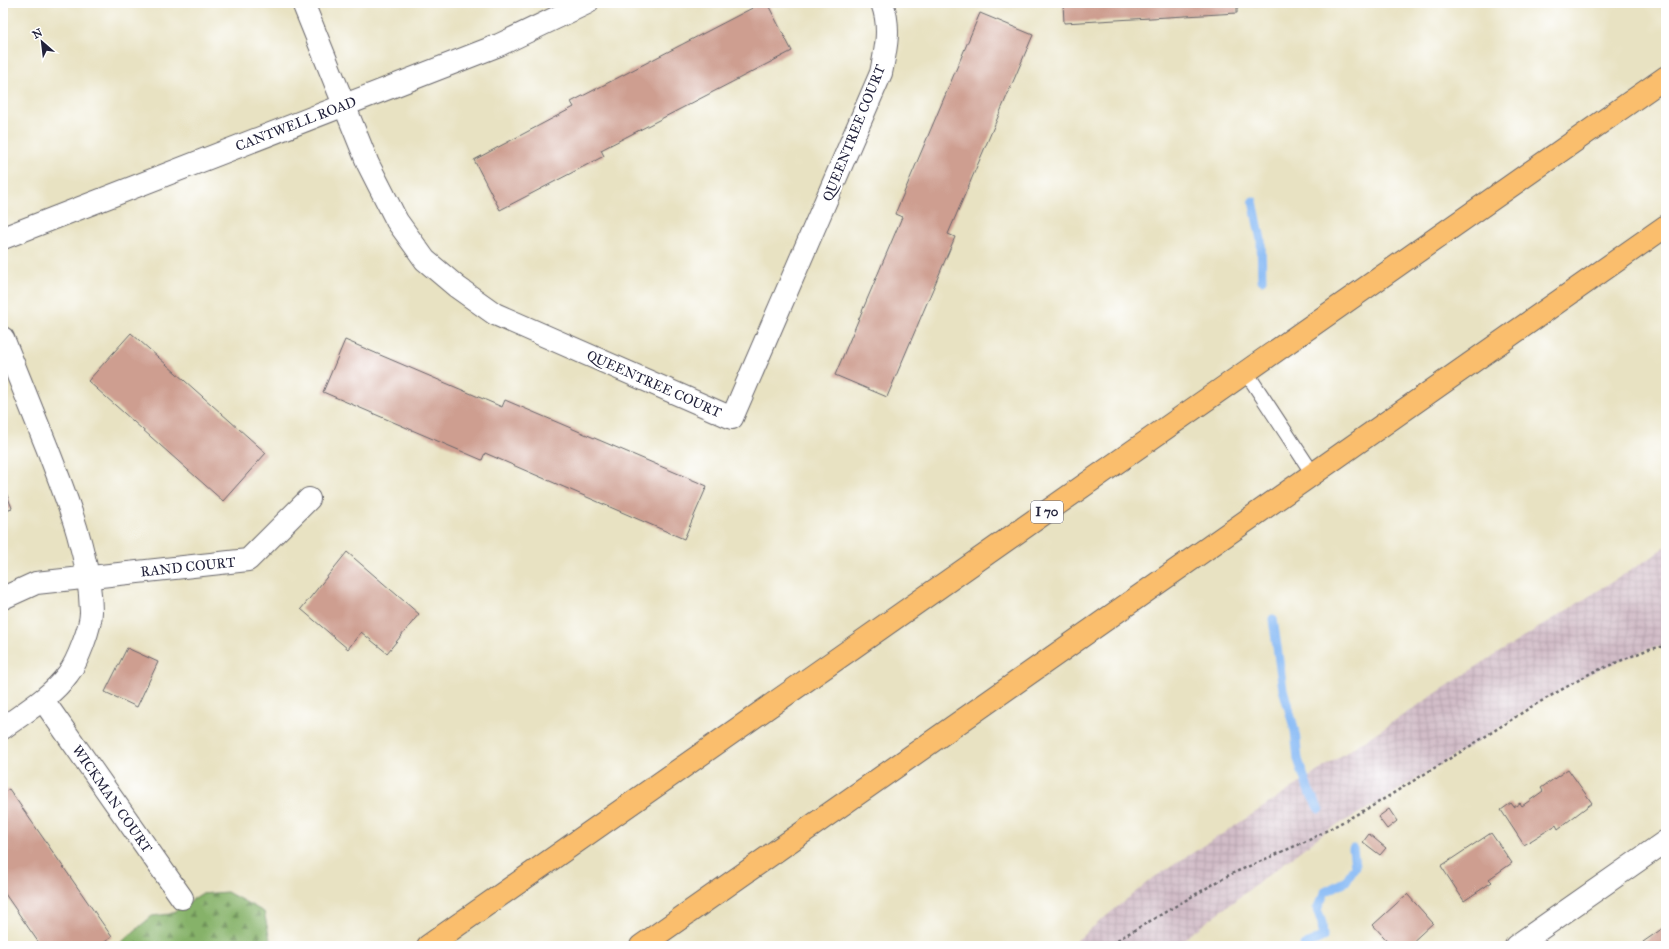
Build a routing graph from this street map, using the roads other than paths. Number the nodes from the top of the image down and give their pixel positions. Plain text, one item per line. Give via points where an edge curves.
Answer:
1 (303, 3) edge
2 (587, 3) edge
3 (882, 3) edge
4 (1666, 77) edge
5 (343, 106) junction
6 (1666, 226) edge
7 (3, 238) edge
8 (3, 338) edge
9 (1246, 372) junction
10 (1313, 474) junction
11 (309, 500) dead end
12 (89, 578) junction
13 (3, 598) edge
14 (43, 700) junction
15 (3, 728) edge
16 (1666, 841) edge
17 (182, 898) dead end
18 (428, 946) edge
19 (641, 946) edge
20 (1516, 946) edge

1 - 5 street
2 - 5 street, CANTWELL ROAD via 499,45
3 - 5 street, QUEENTREE COURT via 885,9 888,40 881,73 732,418 495,314 457,287 425,260 397,221 368,164
4 - 9 highway, I 70
5 - 7 street, CANTWELL ROAD
6 - 10 highway
8 - 12 street via 67,498
9 - 10 lane
9 - 18 highway, I 70
10 - 19 highway
11 - 12 street, RAND COURT via 248,560
12 - 13 street, RAND COURT via 36,583
12 - 14 street via 91,614 82,649 69,674
14 - 15 street
14 - 17 street, WICKMAN COURT
16 - 20 street

